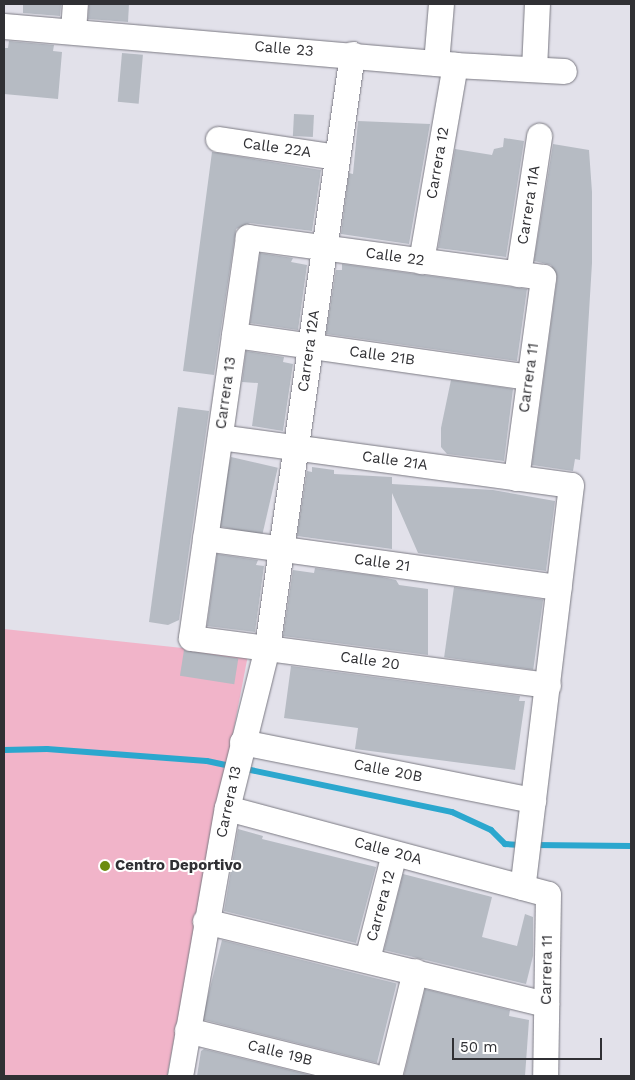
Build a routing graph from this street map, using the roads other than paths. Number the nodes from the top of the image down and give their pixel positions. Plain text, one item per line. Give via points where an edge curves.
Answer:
1 (75, 4) edge
2 (441, 4) edge
3 (537, 4) edge
4 (4, 26) edge
5 (73, 31) junction
6 (352, 54) junction
7 (446, 64) junction
8 (534, 69) junction
9 (564, 71) dead end
10 (539, 136) dead end
11 (218, 139) dead end
12 (337, 157) junction
13 (248, 237) joint
14 (324, 247) junction
15 (421, 261) junction
16 (518, 274) junction
17 (543, 278) joint
18 (234, 335) junction
19 (309, 346) junction
20 (529, 377) junction
21 (220, 437) junction
22 (295, 447) junction
23 (516, 478) junction
24 (205, 538) junction
25 (281, 548) junction
26 (559, 588) junction
27 (192, 638) joint
28 (266, 647) junction
29 (548, 685) junction
30 (242, 746) junction
31 (533, 800) junction
32 (228, 805) junction
33 (394, 852) junction
34 (522, 887) junction
35 (548, 894) joint
36 (205, 921) junction
37 (366, 959) junction
38 (415, 971) junction
39 (546, 1004) junction
40 (187, 1030) junction
41 (180, 1076) edge
42 (373, 1076) edge
43 (389, 1076) edge
44 (545, 1076) edge

1 - 5 street
2 - 7 street
3 - 8 street
4 - 5 street, Calle 23
5 - 6 street, Calle 23
6 - 7 street, Calle 23
6 - 12 street, Carrera 12A
7 - 8 street, Calle 23
7 - 15 street, Carrera 12
8 - 9 street, Calle 23
10 - 16 street, Carrera 11A
11 - 12 street, Calle 22A
12 - 14 street, Carrera 12A
13 - 14 street, Calle 22
13 - 18 street, Carrera 13
14 - 15 street, Calle 22
14 - 19 street, Carrera 12A
15 - 16 street, Calle 22
16 - 17 street, Calle 22
17 - 20 street, Carrera 11
18 - 19 street, Calle 21B
18 - 21 street, Carrera 13
19 - 20 street, Calle 21B
19 - 22 street, Carrera 12A
20 - 23 street, Carrera 11
21 - 22 street, Calle 21A
21 - 24 street, Carrera 13
22 - 23 street, Calle 21A
22 - 25 street, Carrera 12A
23 - 26 street, Calle 21A via 571,485
24 - 25 street, Calle 21
24 - 27 street, Carrera 13
25 - 26 street, Calle 21
25 - 28 street, Carrera 12A
26 - 29 street
27 - 28 street, Calle 20
28 - 29 street, Calle 20
28 - 30 street, Carrera 13
29 - 31 street
30 - 31 street, Calle 20B
30 - 32 street, Carrera 13
31 - 34 street
32 - 33 street, Calle 20A
32 - 36 street, Carrera 13
33 - 34 street, Calle 20A
33 - 37 street, Carrera 12
34 - 35 street, Calle 20A
35 - 39 street, Carrera 11
36 - 37 street
36 - 40 street, Carrera 13
37 - 38 street
38 - 39 street
38 - 43 street
39 - 44 street, Carrera 11
40 - 41 street, Carrera 13
40 - 42 street, Calle 19B

